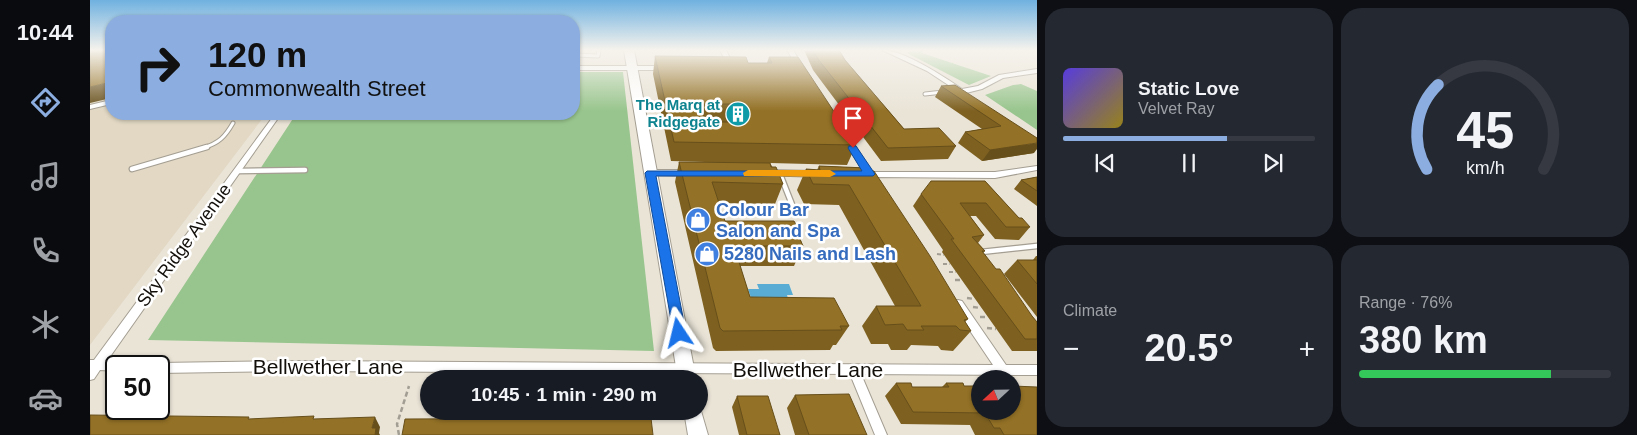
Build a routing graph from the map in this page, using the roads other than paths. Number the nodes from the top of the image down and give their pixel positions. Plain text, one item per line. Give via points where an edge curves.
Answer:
1 (632, 70) edge
2 (929, 70) edge
3 (1037, 71) edge
4 (960, 90) junction
5 (924, 94) dead end
6 (968, 96) edge
7 (105, 103) edge
8 (90, 107) edge
9 (274, 120) edge
10 (233, 124) dead end
11 (842, 131) edge
12 (1037, 168) edge
13 (132, 169) dead end
14 (304, 170) dead end
15 (238, 171) junction
16 (651, 173) junction
17 (700, 173) edge
18 (760, 174) edge
19 (780, 174) junction
20 (822, 174) edge
21 (865, 174) junction
22 (878, 186) edge
23 (793, 207) dead end
24 (1037, 246) edge
25 (979, 257) edge
26 (954, 298) edge
27 (105, 367) edge
28 (92, 368) edge
29 (170, 368) edge
30 (493, 370) edge
31 (685, 370) edge
32 (971, 370) edge
33 (1003, 370) edge
34 (1021, 370) edge
35 (1037, 370) edge
36 (854, 371) junction
37 (708, 374) edge
38 (695, 420) edge
39 (698, 435) edge
40 (881, 435) edge

1 - 16 main road
2 - 4 street
3 - 4 street via 1001,76 980,88
4 - 5 lane
4 - 6 street
7 - 8 street
9 - 15 street, Sky Ridge Avenue
10 - 13 lane via 216,144
11 - 21 street
12 - 21 street via 995,175
14 - 15 lane
15 - 28 street, Sky Ridge Avenue
16 - 17 street
16 - 31 main road
18 - 19 street
19 - 20 street
19 - 23 lane
21 - 22 street
24 - 25 lane via 1005,252 975,252
26 - 33 street
27 - 28 street
29 - 30 street, Bellwether Lane via 300,366
32 - 36 street, Bellwether Lane
34 - 35 street, Bellwether Lane
36 - 37 street, Bellwether Lane
36 - 40 street
38 - 39 main road

